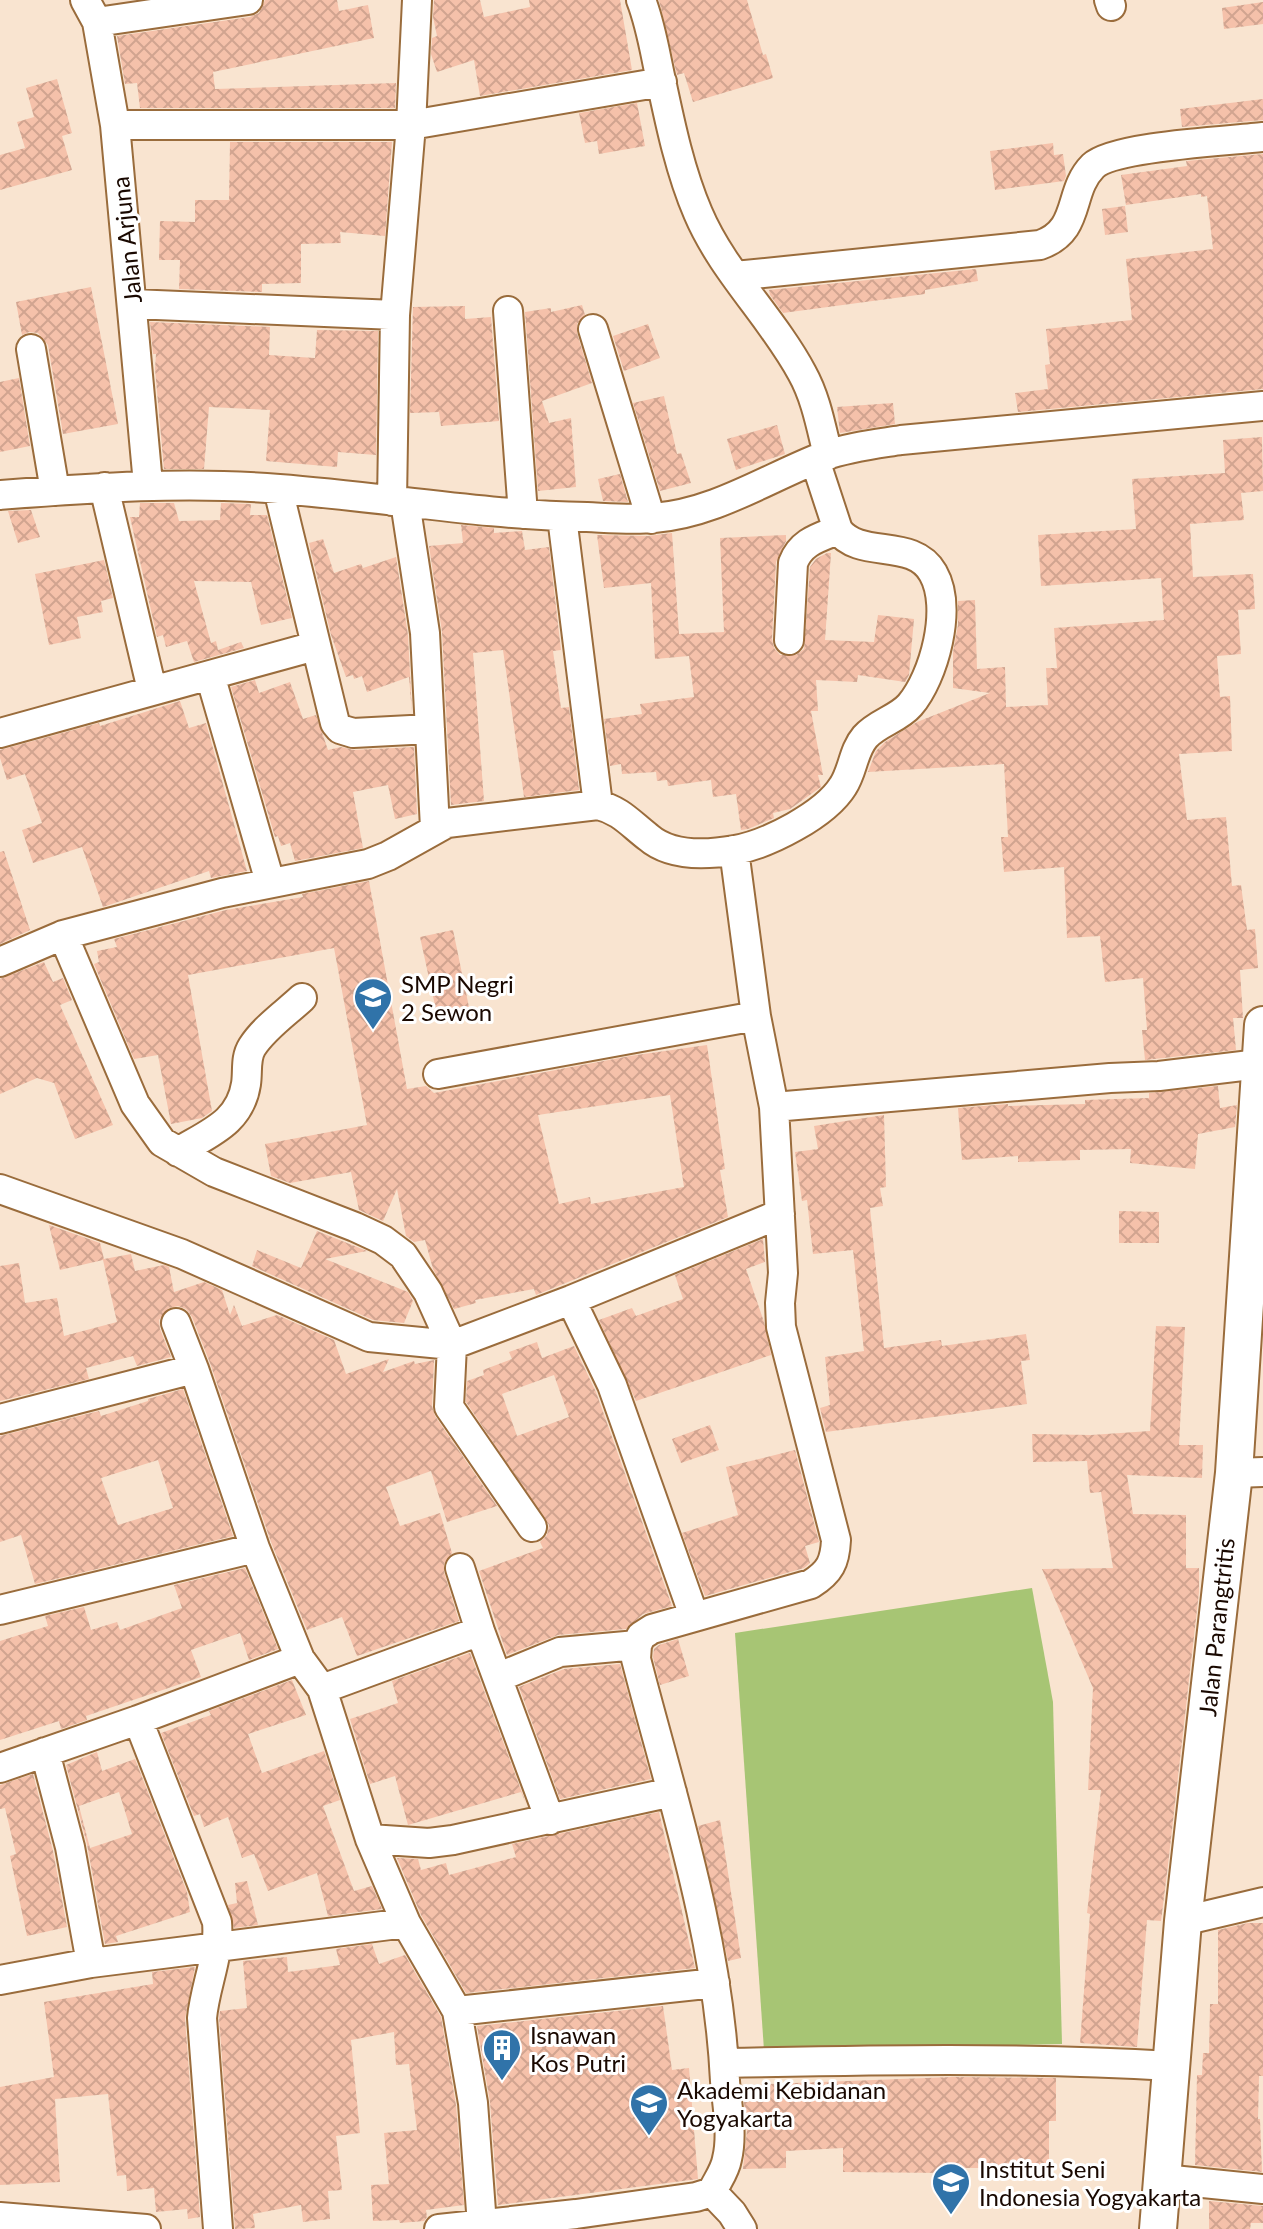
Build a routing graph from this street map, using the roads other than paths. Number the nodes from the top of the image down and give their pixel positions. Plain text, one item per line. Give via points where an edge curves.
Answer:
1 (248, 0) edge
2 (417, 0) edge
3 (641, 0) edge
4 (91, 11) edge
5 (662, 82) junction
6 (115, 125) junction
7 (411, 125) junction
8 (1263, 137) edge
9 (735, 276) junction
10 (133, 304) junction
11 (508, 311) dead end
12 (395, 315) junction
13 (593, 329) dead end
14 (31, 349) dead end
15 (1263, 406) edge
16 (821, 457) junction
17 (148, 484) junction
18 (104, 487) junction
19 (278, 489) junction
20 (55, 491) junction
21 (0, 495) edge
22 (398, 502) junction
23 (523, 514) junction
24 (562, 517) junction
25 (651, 519) junction
26 (838, 530) junction
27 (789, 640) dead end
28 (315, 646) junction
29 (210, 675) junction
30 (152, 690) junction
31 (430, 729) junction
32 (0, 733) edge
33 (598, 805) junction
34 (435, 828) junction
35 (734, 850) junction
36 (270, 882) junction
37 (63, 935) junction
38 (0, 962) edge
39 (302, 998) dead end
40 (756, 1016) junction
41 (1263, 1025) edge
42 (1259, 1064) junction
43 (438, 1074) dead end
44 (774, 1107) junction
45 (178, 1152) junction
46 (0, 1189) edge
47 (780, 1214) junction
48 (571, 1300) junction
49 (176, 1323) dead end
50 (452, 1345) junction
51 (194, 1369) junction
52 (0, 1419) edge
53 (1248, 1473) edge
54 (532, 1527) dead end
55 (255, 1548) junction
56 (460, 1568) dead end
57 (0, 1610) edge
58 (694, 1616) junction
59 (480, 1631) junction
60 (637, 1645) junction
61 (300, 1659) junction
62 (499, 1677) junction
63 (322, 1689) junction
64 (138, 1720) junction
65 (45, 1752) junction
66 (0, 1768) edge
67 (672, 1792) junction
68 (550, 1820) junction
69 (370, 1839) junction
70 (1263, 1902) edge
71 (1183, 1921) junction
72 (406, 1923) junction
73 (217, 1948) junction
74 (91, 1963) junction
75 (0, 1980) edge
76 (715, 1983) junction
77 (457, 2011) junction
78 (724, 2063) junction
79 (1171, 2066) junction
80 (1163, 2179) junction
81 (1263, 2189) edge
82 (712, 2192) junction
83 (0, 2217) edge
84 (35, 2224) edge
85 (482, 2225) junction
86 (146, 2229) edge
87 (218, 2229) edge
88 (439, 2229) edge
89 (742, 2229) edge
90 (1158, 2229) edge

1 - 4 street
2 - 7 street
3 - 5 street
4 - 6 street, Jalan Arjuna
5 - 7 street
5 - 9 street via 697,210
6 - 7 street
6 - 10 street, Jalan Arjuna
7 - 12 street
8 - 9 street via 1102,159 1087,174 1061,234 1040,245
9 - 16 street via 802,372 813,398
10 - 12 street
10 - 17 street, Jalan Arjuna
11 - 23 street
12 - 22 street
13 - 25 street
14 - 20 street
15 - 16 street via 901,440
16 - 25 street via 718,504
16 - 26 street
17 - 18 street
17 - 19 street
18 - 20 street
18 - 30 street
19 - 22 street
19 - 28 street
20 - 21 street
22 - 23 street
22 - 31 street via 425,633
23 - 24 street
24 - 25 street
24 - 33 street
26 - 27 street via 797,551
26 - 35 street via 847,540 913,555 929,567 938,583 941,607 931,667 910,705 862,740 835,798 786,831
28 - 29 street
28 - 31 street via 331,715 340,729
29 - 30 street
29 - 36 street
30 - 32 street
31 - 34 street
33 - 34 street
33 - 35 street via 619,813 661,847 697,853
34 - 36 street via 368,864
35 - 40 street
36 - 37 street
37 - 38 street
37 - 45 street via 135,1104 162,1142
39 - 45 street via 250,1049 239,1110
40 - 43 street
40 - 44 street
41 - 42 main road, Jalan Parangtritis
42 - 44 street
42 - 53 main road, Jalan Parangtritis
44 - 47 street
45 - 50 street via 214,1172 383,1240 418,1274
46 - 50 street via 182,1254 369,1337
47 - 48 street
47 - 58 street via 781,1327 836,1540 835,1554 824,1576 811,1584
48 - 50 street
48 - 58 street via 612,1385
49 - 51 street
50 - 54 street via 449,1407
51 - 52 street
51 - 55 street
53 - 71 main road, Jalan Parangtritis
55 - 57 street
55 - 61 street
56 - 59 street
58 - 60 street via 652,1629
59 - 62 street
59 - 63 street
60 - 62 street via 560,1652
60 - 67 street via 636,1659
61 - 63 street
61 - 64 street
62 - 68 street
63 - 69 street
64 - 65 street
64 - 73 street via 217,1922
65 - 66 street
65 - 74 street via 70,1847
67 - 68 street
67 - 76 street
68 - 69 street via 429,1843
69 - 72 street
70 - 71 street
71 - 79 main road, Jalan Parangtritis
72 - 73 street
72 - 77 street
73 - 74 street
73 - 87 street via 202,2018
74 - 75 street
76 - 77 street
76 - 78 street
77 - 85 street via 473,2103
78 - 79 street via 1040,2061
78 - 82 street via 727,2159
79 - 80 main road, Jalan Parangtritis
80 - 81 street
80 - 90 main road, Jalan Parangtritis
82 - 85 street
82 - 89 street
83 - 84 street
84 - 86 street
85 - 88 street

